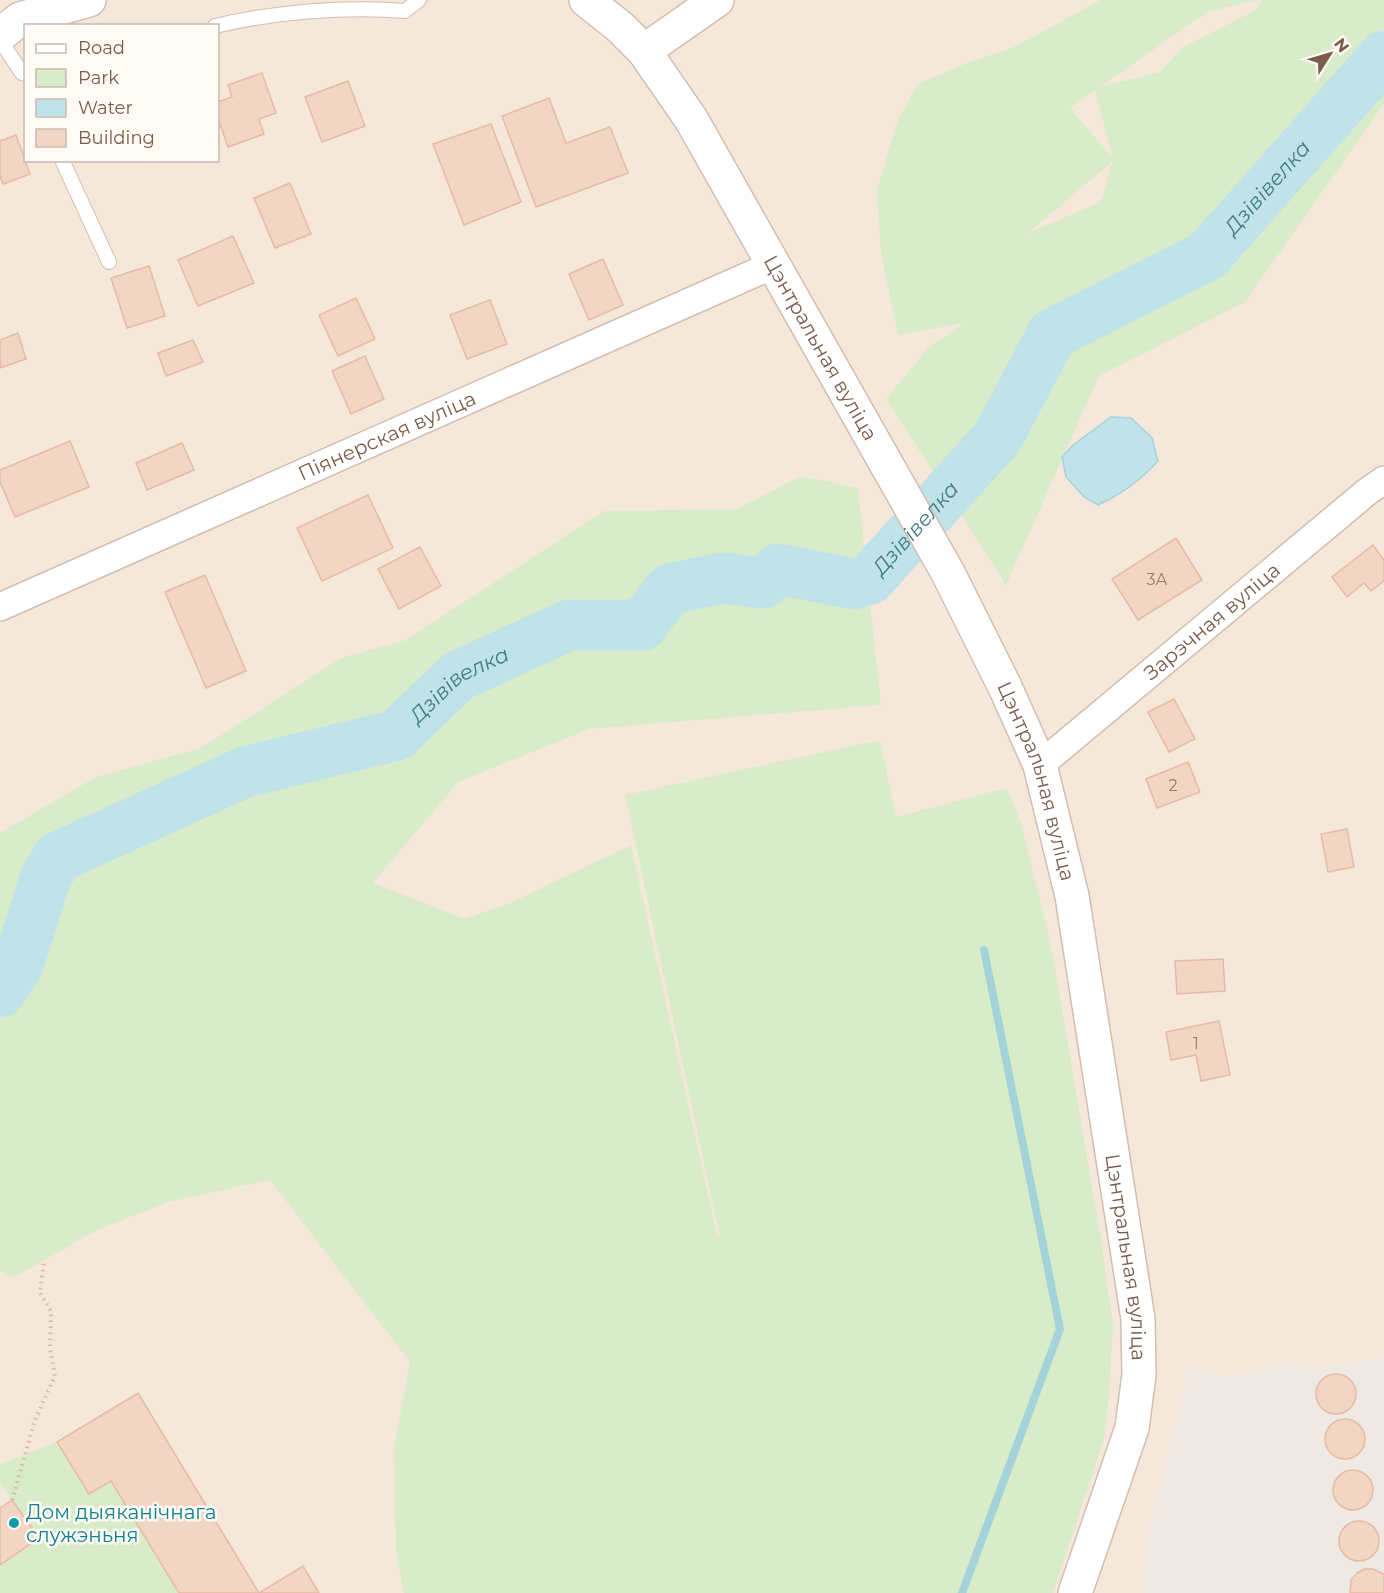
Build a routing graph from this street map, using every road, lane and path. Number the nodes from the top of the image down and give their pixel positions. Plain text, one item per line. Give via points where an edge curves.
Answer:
1 (89, 0) edge
2 (419, 0) edge
3 (586, 0) edge
4 (717, 0) edge
5 (219, 25) edge
6 (0, 37) edge
7 (644, 51) junction
8 (24, 76) edge
9 (63, 162) edge
10 (109, 262) dead end
11 (773, 265) junction
12 (1384, 480) edge
13 (0, 608) edge
14 (1040, 765) junction
15 (45, 1260) dead end
16 (12, 1500) dead end
17 (1076, 1593) edge

1 - 6 street via 20,19
2 - 5 lane via 405,11 368,8 248,18
3 - 7 street, Цэнтральная вуліца
4 - 7 street
6 - 8 lane
7 - 11 street, Цэнтральная вуліца via 691,119
9 - 10 lane
11 - 13 street, Піянерская вуліца
11 - 14 street, Цэнтральная вуліца via 948,573
12 - 14 street, Зарэчная вуліца
14 - 17 street, Цэнтральная вуліца via 1072,896 1138,1319 1139,1375 1132,1428
15 - 16 path via 40,1293 51,1311 50,1348 55,1376 35,1420

